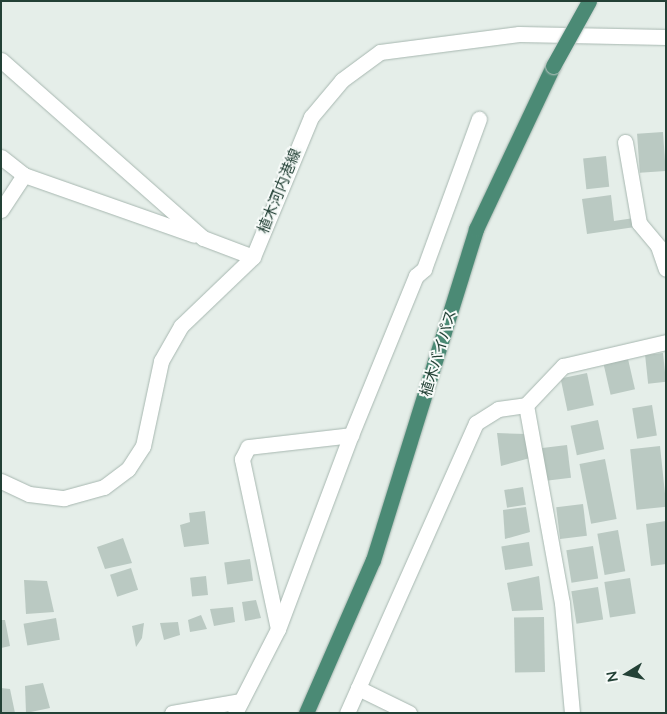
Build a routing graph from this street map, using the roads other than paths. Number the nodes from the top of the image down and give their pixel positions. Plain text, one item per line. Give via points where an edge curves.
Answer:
1 (589, 1) edge
2 (666, 37) edge
3 (1, 60) edge
4 (479, 119) dead end
5 (626, 142) dead end
6 (1, 157) edge
7 (24, 175) junction
8 (1, 210) edge
9 (202, 238) junction
10 (253, 257) junction
11 (666, 269) edge
12 (666, 342) edge
13 (526, 405) junction
14 (351, 435) junction
15 (1, 481) edge
16 (278, 630) junction
17 (358, 688) junction
18 (238, 707) edge
19 (350, 711) edge
20 (172, 713) edge
21 (306, 713) edge
22 (409, 713) edge
23 (572, 713) edge

1 - 21 highway, 植木バイパス, bridge via 553,66 476,229 373,560
2 - 10 street, 植木河内港線 via 519,34 380,52 342,80 311,117
3 - 9 street
4 - 14 street via 424,269 416,276
5 - 11 street via 639,223 658,246
6 - 7 street
7 - 8 street
7 - 9 street
9 - 10 street
10 - 15 street, 植木河内港線 via 181,326 161,361 143,446 128,469 104,487 64,498 29,494
12 - 13 street via 563,366
13 - 17 street via 498,409 476,423
13 - 23 street via 562,603
14 - 16 street
14 - 16 street via 248,447 242,459
16 - 18 street
17 - 19 street
17 - 22 street
18 - 20 street

